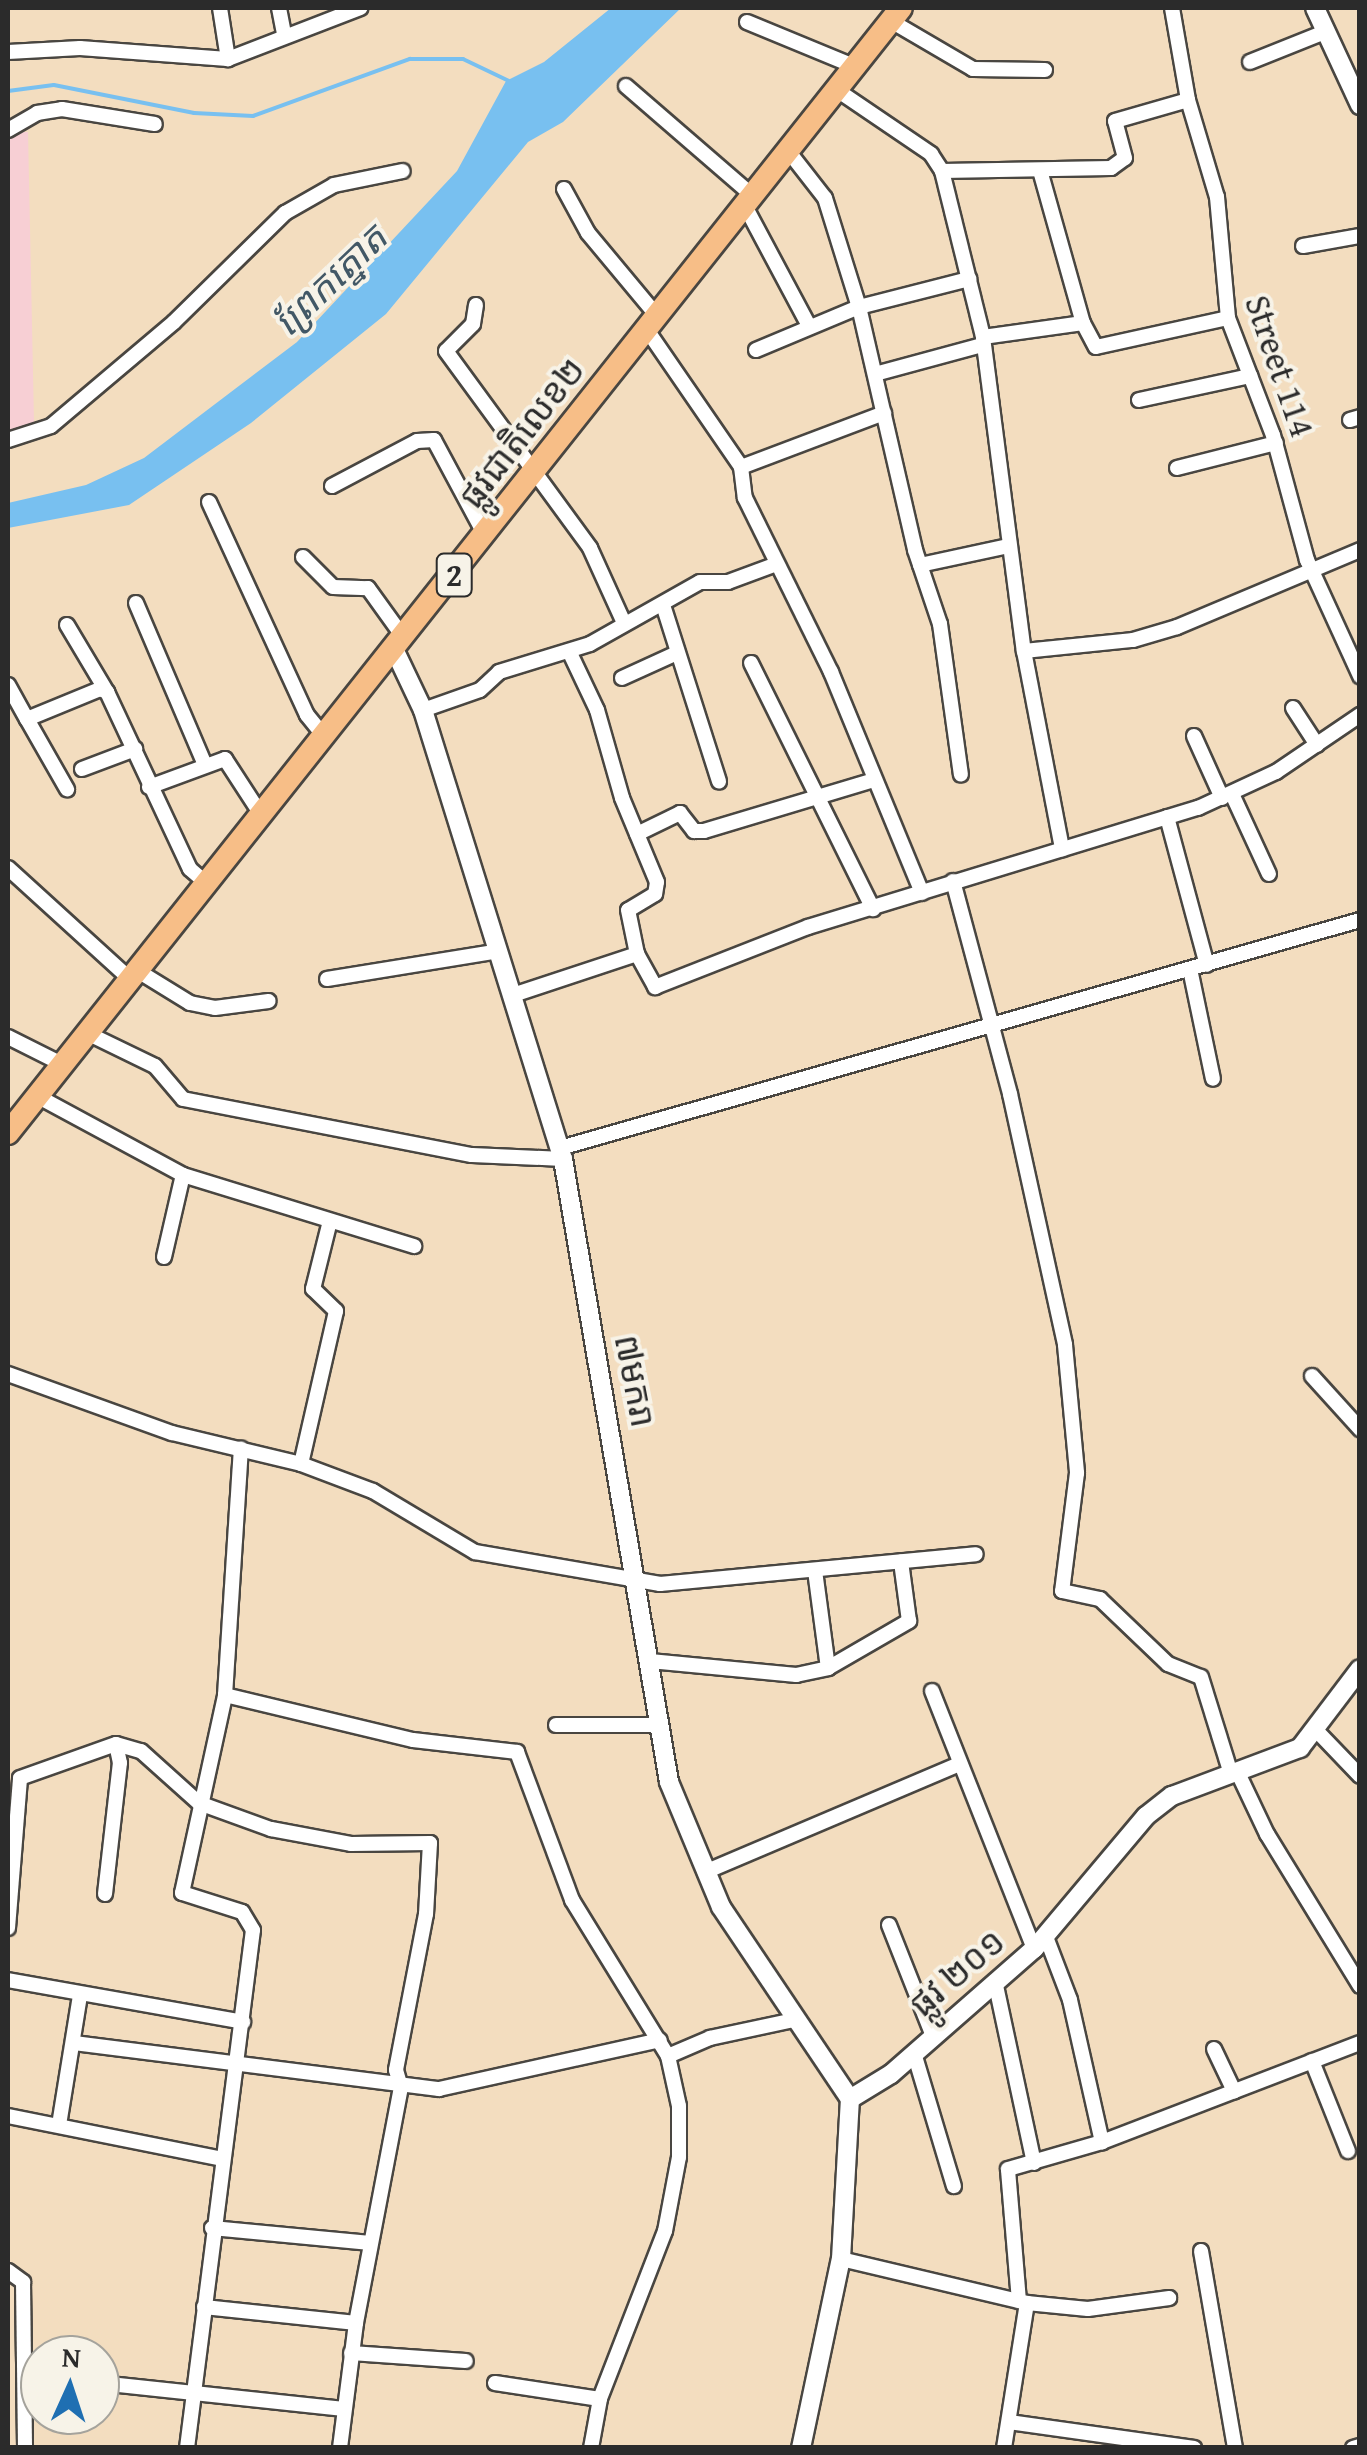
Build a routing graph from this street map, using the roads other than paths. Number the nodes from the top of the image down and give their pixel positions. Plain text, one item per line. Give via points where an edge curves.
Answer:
1 (220, 8) edge
2 (279, 8) edge
3 (360, 8) edge
4 (1172, 8) edge
5 (1315, 8) edge
6 (894, 12) edge
7 (747, 22) dead end
8 (1327, 31) junction
9 (284, 34) junction
10 (8, 52) edge
11 (228, 59) junction
12 (1250, 62) dead end
13 (854, 66) junction
14 (1044, 70) dead end
15 (626, 86) dead end
16 (837, 90) junction
17 (1188, 100) junction
18 (1360, 104) edge
19 (155, 124) dead end
20 (8, 130) edge
21 (788, 152) junction
22 (403, 171) dead end
23 (942, 171) junction
24 (1041, 174) junction
25 (564, 189) dead end
26 (749, 201) junction
27 (1360, 236) edge
28 (1303, 246) dead end
29 (968, 279) junction
30 (476, 305) dead end
31 (858, 307) junction
32 (1228, 318) junction
33 (652, 323) junction
34 (1083, 323) junction
35 (810, 326) junction
36 (982, 341) junction
37 (756, 350) dead end
38 (876, 374) junction
39 (1250, 376) junction
40 (1139, 400) dead end
41 (884, 413) junction
42 (8, 440) edge
43 (1276, 443) junction
44 (741, 466) junction
45 (1178, 468) dead end
46 (538, 469) junction
47 (332, 486) dead end
48 (209, 502) dead end
49 (486, 535) junction
50 (1010, 546) junction
51 (1360, 550) edge
52 (304, 556) dead end
53 (774, 565) junction
54 (920, 565) junction
55 (1312, 573) junction
56 (136, 603) dead end
57 (664, 608) junction
58 (624, 622) junction
59 (67, 625) dead end
60 (399, 643) junction
61 (569, 651) junction
62 (1024, 651) junction
63 (677, 653) junction
64 (751, 663) dead end
65 (1360, 676) edge
66 (622, 678) dead end
67 (8, 685) edge
68 (107, 692) junction
69 (1293, 708) dead end
70 (424, 710) junction
71 (1360, 715) edge
72 (27, 720) junction
73 (1194, 736) dead end
74 (325, 737) junction
75 (1317, 745) junction
76 (135, 750) junction
77 (204, 765) junction
78 (82, 769) dead end
79 (962, 776) dead end
80 (874, 780) junction
81 (718, 781) dead end
82 (149, 786) junction
83 (66, 789) dead end
84 (1227, 796) junction
85 (818, 797) junction
86 (262, 816) junction
87 (1167, 817) junction
88 (637, 834) junction
89 (1062, 849) junction
90 (1268, 874) dead end
91 (10, 877) edge
92 (953, 881) junction
93 (207, 884) junction
94 (922, 893) junction
95 (872, 909) junction
96 (1360, 920) edge
97 (499, 952) junction
98 (636, 954) junction
99 (1207, 965) junction
100 (1190, 970) junction
101 (134, 975) junction
102 (327, 980) dead end
103 (513, 995) junction
104 (269, 1001) dead end
105 (992, 1022) junction
106 (88, 1034) junction
107 (8, 1037) edge
108 (64, 1064) junction
109 (1212, 1079) dead end
110 (36, 1096) junction
111 (8, 1134) edge
112 (561, 1154) junction
113 (182, 1175) junction
114 (330, 1221) junction
115 (414, 1246) dead end
116 (164, 1256) dead end
117 (8, 1374) edge
118 (1312, 1376) dead end
119 (1360, 1429) edge
120 (241, 1448) junction
121 (300, 1464) junction
122 (976, 1554) dead end
123 (901, 1562) junction
124 (815, 1570) junction
125 (640, 1582) junction
126 (650, 1662) junction
127 (828, 1668) junction
128 (1360, 1669) edge
129 (932, 1691) dead end
130 (226, 1695) junction
131 (556, 1725) dead end
132 (660, 1725) junction
133 (1315, 1729) junction
134 (116, 1744) junction
135 (960, 1764) junction
136 (1234, 1773) junction
137 (1360, 1776) edge
138 (199, 1803) junction
139 (705, 1872) junction
140 (10, 1891) edge
141 (105, 1894) dead end
142 (889, 1925) dead end
143 (8, 1928) edge
144 (1040, 1943) junction
145 (8, 1980) edge
146 (995, 1981) junction
147 (1360, 1986) edge
148 (80, 1996) junction
149 (794, 2020) junction
150 (243, 2022) junction
151 (933, 2036) junction
152 (660, 2040) junction
153 (74, 2043) junction
154 (1360, 2043) edge
155 (1214, 2049) dead end
156 (914, 2053) junction
157 (668, 2056) junction
158 (1312, 2061) junction
159 (237, 2068) junction
160 (401, 2087) junction
161 (1234, 2091) junction
162 (850, 2099) junction
163 (8, 2116) edge
164 (59, 2125) junction
165 (1102, 2142) junction
166 (1348, 2152) dead end
167 (223, 2159) junction
168 (1034, 2162) junction
169 (954, 2186) dead end
170 (212, 2228) junction
171 (370, 2243) junction
172 (1201, 2251) dead end
173 (841, 2259) junction
174 (12, 2271) edge
175 (1169, 2298) dead end
176 (1023, 2302) junction
177 (204, 2307) junction
178 (356, 2323) junction
179 (28, 2335) edge
180 (351, 2353) junction
181 (466, 2360) dead end
182 (495, 2383) dead end
183 (120, 2386) edge
184 (192, 2395) junction
185 (600, 2399) junction
186 (342, 2409) junction
187 (1008, 2422) junction
188 (1119, 2441) edge
189 (187, 2448) edge
190 (340, 2448) edge
191 (590, 2448) edge
192 (802, 2448) edge
193 (1004, 2448) edge
194 (1194, 2448) edge
195 (1235, 2448) edge

1 - 11 street
2 - 9 street
3 - 9 street
4 - 17 street, Street 114
5 - 8 street
6 - 13 highway, ផ្លូវជាតិលេខ២ / 2
6 - 14 street via 973,69
7 - 13 street
8 - 12 street
8 - 18 street
9 - 11 street
10 - 11 street via 80,48
13 - 16 highway, ផ្លូវជាតិលេខ២ / 2
15 - 26 street
16 - 21 highway, ផ្លូវជាតិលេខ២ / 2
16 - 23 street via 931,154
17 - 24 street via 1116,121 1122,164
17 - 32 street, Street 114 via 1217,198
19 - 20 street via 62,109 37,113
21 - 26 highway, ផ្លូវជាតិលេខ២ / 2
21 - 31 street via 825,198
22 - 42 street via 334,185 285,213 174,322 51,426
23 - 24 street
23 - 29 street
24 - 34 street
25 - 33 street
26 - 33 highway, ផ្លូវជាតិលេខ២ / 2
26 - 35 street
27 - 28 street
29 - 31 street
29 - 36 street
30 - 46 street via 473,324 446,351
31 - 35 street
31 - 38 street
32 - 34 street via 1096,347
32 - 39 street, Street 114
33 - 44 street
33 - 46 highway, ផ្លូវជាតិលេខ២ / 2
34 - 36 street
35 - 37 street
36 - 38 street
36 - 50 street
38 - 41 street
39 - 40 street
39 - 43 street, Street 114
41 - 44 street
41 - 54 street
43 - 45 street
43 - 55 street, Street 114
44 - 53 street via 745,498
46 - 49 highway, ផ្លូវជាតិលេខ២ / 2
46 - 58 street via 590,548
47 - 49 street via 417,441 434,440
48 - 74 street via 307,715
49 - 60 highway, ផ្លូវជាតិលេខ២ / 2
50 - 54 street
50 - 62 street
51 - 55 street
52 - 60 street via 333,586 368,588
53 - 57 street via 728,582 700,582
53 - 80 street via 837,687
54 - 79 street via 940,624
55 - 62 street via 1133,640
55 - 65 street, Street 114
56 - 77 street
57 - 58 street
57 - 63 street
58 - 61 street
59 - 68 street
60 - 70 street, ៧មករា
60 - 74 highway, ផ្លូវជាតិលេខ២ / 2
61 - 70 street via 499,672 480,690
61 - 88 street via 597,710
62 - 89 street
63 - 66 street
63 - 81 street
64 - 85 street
67 - 72 street
68 - 72 street
68 - 76 street
69 - 75 street
70 - 97 street, ៧មករា
71 - 75 street
72 - 83 street
73 - 84 street
74 - 86 highway, ផ្លូវជាតិលេខ២ / 2
75 - 84 street
76 - 78 street
76 - 82 street
77 - 82 street
77 - 86 street via 224,759
80 - 85 street
80 - 94 street
82 - 93 street via 190,869
84 - 87 street
84 - 90 street
85 - 88 street via 698,832 680,812
85 - 95 street
86 - 93 highway, ផ្លូវជាតិលេខ២ / 2
87 - 89 street
87 - 99 street
88 - 98 street via 657,888 630,905
89 - 92 street
91 - 101 street
92 - 94 street
92 - 105 street
93 - 101 highway, ផ្លូវជាតិលេខ២ / 2
94 - 95 street
95 - 98 street via 748,948 655,987
96 - 99 street
97 - 102 street
97 - 103 street, ៧មករា
98 - 103 street
99 - 100 street
100 - 105 street
100 - 109 street
101 - 104 street via 215,1008
101 - 106 highway, ផ្លូវជាតិលេខ២ / 2
103 - 112 street, ៧មករា
105 - 112 street
105 - 136 street via 1059,1317 1076,1434 1076,1510 1062,1591 1100,1599 1168,1664 1201,1677
106 - 108 highway, ផ្លូវជាតិលេខ២ / 2
106 - 112 street via 155,1066 183,1098 322,1131 472,1155
107 - 108 street
108 - 110 highway, ផ្លូវជាតិលេខ២ / 2
110 - 111 highway, ផ្លូវជាតិលេខ២ / 2
110 - 113 street
112 - 125 street, ៧មករា
113 - 114 street
113 - 116 street
114 - 115 street
114 - 121 street via 313,1289 336,1311
117 - 120 street via 172,1434
118 - 119 street
120 - 121 street
120 - 130 street
121 - 125 street via 408,1508 474,1552
122 - 123 street
123 - 124 street
123 - 127 street via 908,1621
124 - 125 street
124 - 127 street
125 - 126 street, ៧មករា
126 - 127 street via 796,1675
126 - 132 street, ៧មករា
128 - 133 street, ផ្លូវ ២០១
129 - 135 street
130 - 138 street
130 - 152 street via 412,1740 517,1752 572,1900
131 - 132 street
132 - 139 street, ៧មករា via 669,1782
133 - 136 street, ផ្លូវ ២០១ via 1300,1748
133 - 137 street
134 - 138 street via 141,1751
134 - 140 street via 20,1778
134 - 141 street via 120,1764
135 - 139 street
135 - 144 street
136 - 144 street, ផ្លូវ ២០១ via 1172,1796 1146,1816
136 - 147 street
138 - 150 street via 182,1893 251,1917
138 - 160 street via 299,1838 352,1844 427,1839 430,1879 399,2042
139 - 149 street, ៧មករា
140 - 143 street
142 - 151 street
144 - 146 street, ផ្លូវ ២០១
144 - 165 street via 1070,2000
145 - 148 street
146 - 151 street, ផ្លូវ ២០១
146 - 168 street
148 - 150 street
148 - 153 street
149 - 157 street via 710,2038
149 - 162 street, ៧មករា
150 - 159 street
151 - 156 street, ផ្លូវ ២០១
152 - 157 street
152 - 160 street via 439,2089
153 - 159 street
153 - 164 street
154 - 158 street
155 - 161 street
156 - 162 street, ផ្លូវ ២០១
156 - 169 street
157 - 185 street via 679,2106 679,2158 668,2213
158 - 161 street
158 - 166 street
159 - 160 street
159 - 167 street
160 - 171 street
161 - 165 street
162 - 173 street
163 - 164 street
164 - 167 street
165 - 168 street
167 - 170 street
168 - 176 street via 1005,2171
170 - 171 street
170 - 177 street
171 - 178 street
172 - 195 street
173 - 176 street
173 - 192 street
174 - 179 street via 24,2296
175 - 176 street via 1088,2309
176 - 187 street
177 - 178 street
177 - 184 street
178 - 180 street
180 - 181 street
180 - 186 street
182 - 185 street
183 - 184 street
184 - 186 street
184 - 189 street
185 - 191 street
186 - 190 street
187 - 188 street
187 - 193 street
188 - 194 street

